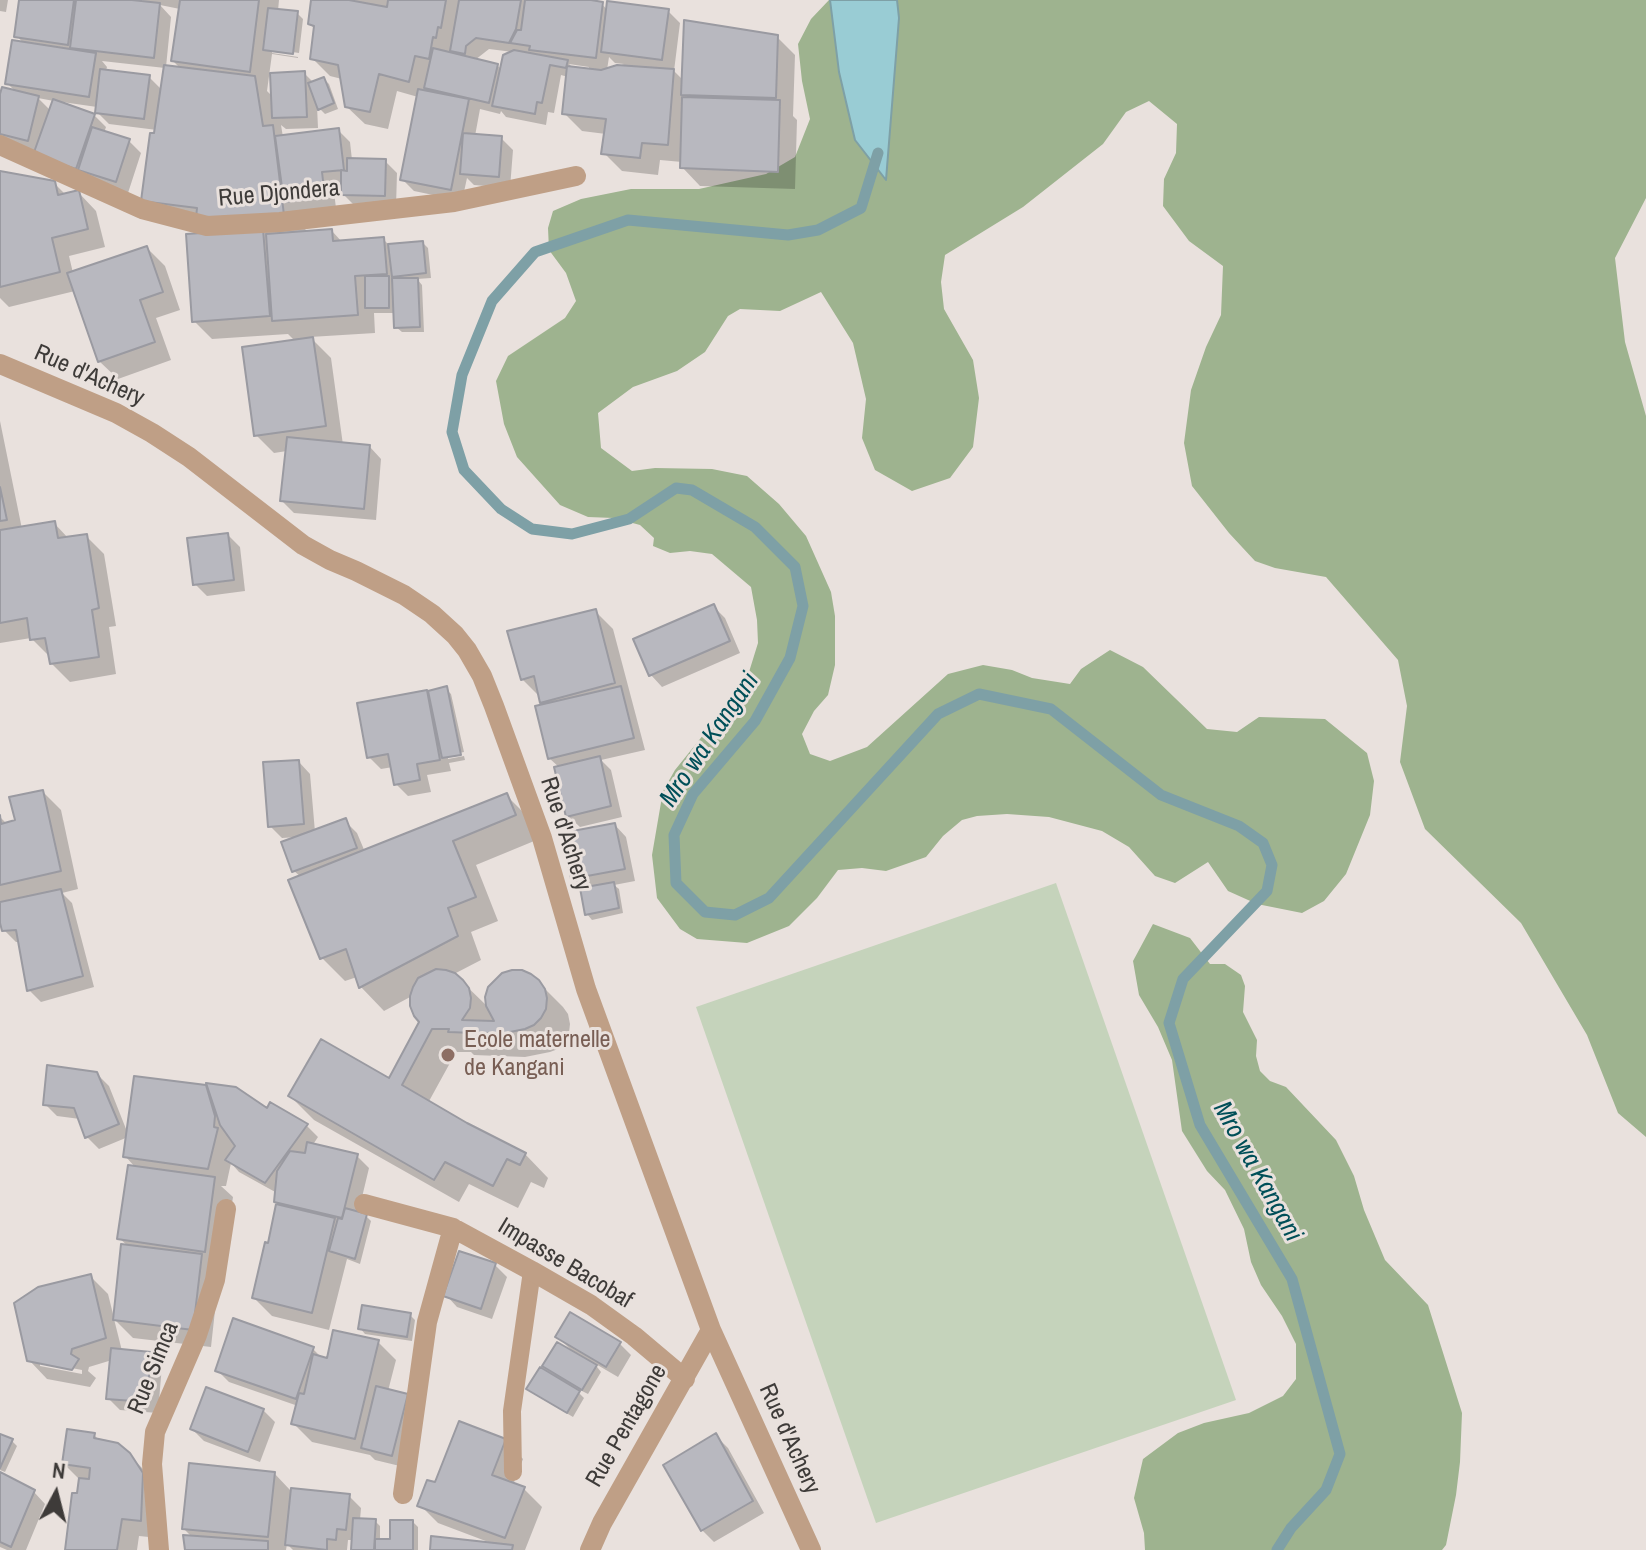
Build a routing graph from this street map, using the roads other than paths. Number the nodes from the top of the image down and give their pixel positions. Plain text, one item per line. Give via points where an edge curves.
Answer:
1 (0, 145) edge
2 (576, 176) dead end
3 (0, 364) edge
4 (364, 1204) dead end
5 (226, 1209) dead end
6 (453, 1228) junction
7 (532, 1271) junction
8 (711, 1330) junction
9 (685, 1379) junction
10 (513, 1472) dead end
11 (403, 1494) dead end
12 (159, 1550) edge
13 (590, 1550) edge
14 (811, 1550) edge

1 - 2 street, Rue Djondera via 142,209 207,226 454,202
3 - 8 street, Rue d'Achery via 152,433 303,545 432,614 467,650 494,706 542,838 586,989
4 - 6 street, Impasse Bacobaf
5 - 12 street, Rue Simca via 215,1280 155,1432 152,1464
6 - 7 street, Impasse Bacobaf
6 - 11 street via 427,1322
7 - 9 street, Impasse Bacobaf via 591,1305
7 - 10 lane via 512,1411
8 - 9 street, Rue Pentagone
8 - 14 street, Rue d'Achery
9 - 13 street, Rue Pentagone

